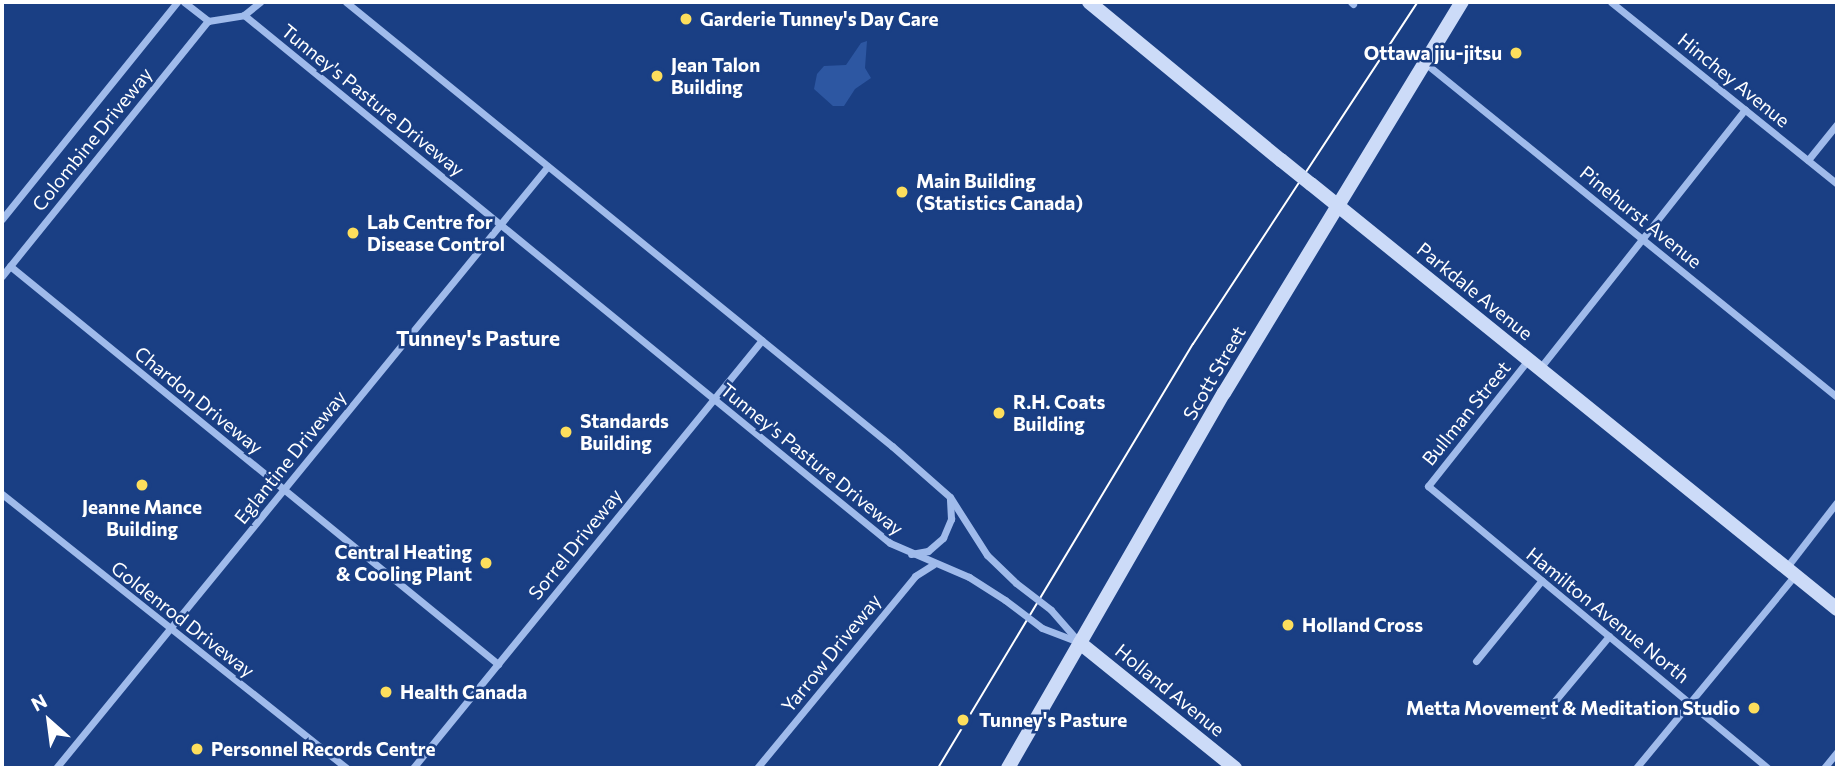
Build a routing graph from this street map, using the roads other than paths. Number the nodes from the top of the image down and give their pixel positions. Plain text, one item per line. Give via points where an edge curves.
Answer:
1 (177, 2) edge
2 (184, 2) edge
3 (260, 2) edge
4 (346, 2) edge
5 (1089, 2) edge
6 (1462, 2) edge
7 (1611, 2) edge
8 (244, 15) junction
9 (208, 21) junction
10 (1424, 62) junction
11 (1745, 109) junction
12 (1837, 124) edge
13 (1808, 160) junction
14 (548, 166) junction
15 (1837, 184) edge
16 (1337, 204) junction
17 (2, 219) edge
18 (500, 225) junction
19 (1642, 238) junction
20 (10, 266) junction
21 (2, 276) edge
22 (762, 340) junction
23 (1534, 364) junction
24 (1837, 397) edge
25 (713, 399) junction
26 (1429, 486) joint
27 (284, 489) junction
28 (2, 494) edge
29 (950, 497) junction
30 (1837, 502) edge
31 (908, 554) junction
32 (934, 564) junction
33 (1790, 571) junction
34 (1542, 580) junction
35 (1837, 609) edge
36 (169, 630) junction
37 (1608, 636) junction
38 (1080, 643) junction
39 (1476, 661) dead end
40 (498, 664) junction
41 (1689, 702) junction
42 (1543, 715) dead end
43 (1837, 752) edge
44 (56, 768) edge
45 (347, 768) edge
46 (413, 768) edge
47 (757, 768) edge
48 (1007, 768) edge
49 (1235, 768) edge
50 (1636, 768) edge
51 (1768, 768) edge
52 (1824, 768) edge

1 - 17 street, Colombine Driveway
2 - 9 street
3 - 8 street
4 - 14 street
5 - 16 main road, Parkdale Avenue, bridge
6 - 10 main road, Scott Street
7 - 11 street, Hinchey Avenue
8 - 9 street
8 - 18 street, Tunney's Pasture Driveway
9 - 20 street, Colombine Driveway
10 - 16 main road, Scott Street
10 - 19 street, Pinehurst Avenue
11 - 13 street, Hinchey Avenue
11 - 19 street, Bullman Street
12 - 13 street
13 - 15 street, Hinchey Avenue
14 - 18 street, Eglantine Driveway
14 - 22 street
16 - 23 main road, Parkdale Avenue
16 - 38 main road, Scott Street
18 - 25 street, Tunney's Pasture Driveway
18 - 27 street, Eglantine Driveway
19 - 23 street, Bullman Street
19 - 24 street, Pinehurst Avenue
20 - 21 street, Colombine Driveway
20 - 27 street, Chardon Driveway
22 - 25 street, Sorrel Driveway
22 - 29 street
23 - 26 street, Bullman Street
23 - 33 main road, Parkdale Avenue
25 - 31 street, Tunney's Pasture Driveway
25 - 40 street, Sorrel Driveway
26 - 34 street, Hamilton Avenue North
27 - 36 street, Eglantine Driveway
27 - 40 street, Chardon Driveway
28 - 36 street, Goldenrod Driveway
29 - 31 street via 951,519 943,538 928,551
29 - 38 street, bridge via 987,555 1051,610
30 - 33 street
31 - 32 street, Tunney's Pasture Driveway
32 - 38 street, Tunney's Pasture Driveway, bridge via 1005,600 1050,635
32 - 47 street, Yarrow Driveway via 915,576
33 - 35 main road, Parkdale Avenue
33 - 41 street
34 - 37 street, Hamilton Avenue North
34 - 39 street
36 - 44 street, Eglantine Driveway
36 - 45 street, Goldenrod Driveway
37 - 41 street, Hamilton Avenue North
37 - 42 street
38 - 48 main road, Scott Street
38 - 49 main road, Holland Avenue
40 - 46 street, Sorrel Driveway
41 - 50 street
41 - 51 street, Hamilton Avenue North
43 - 52 street

